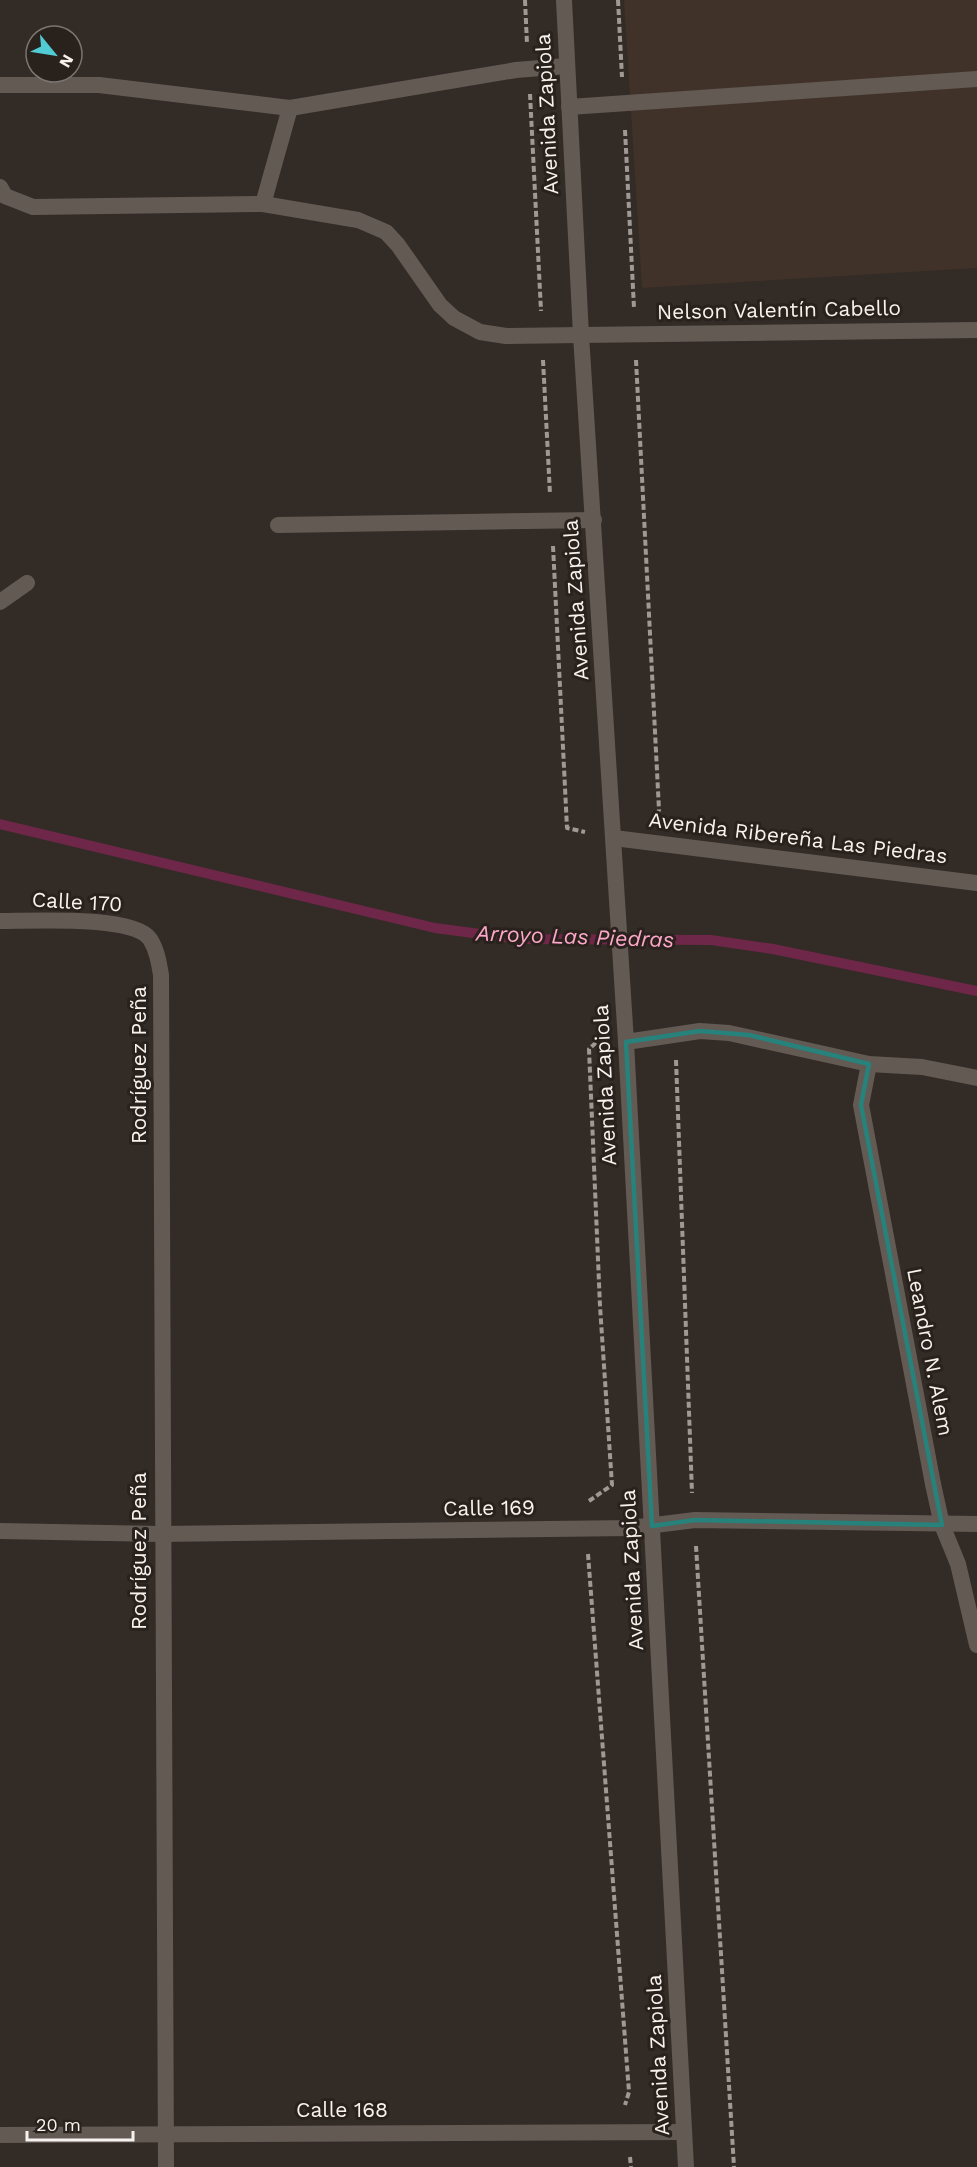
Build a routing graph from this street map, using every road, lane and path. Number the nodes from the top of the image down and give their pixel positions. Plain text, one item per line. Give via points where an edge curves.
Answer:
1 (525, 0) edge
2 (564, 0) edge
3 (618, 0) edge
4 (566, 66) junction
5 (528, 69) junction
6 (977, 79) edge
7 (0, 85) edge
8 (623, 104) junction
9 (569, 107) junction
10 (290, 108) junction
11 (0, 187) edge
12 (263, 204) junction
13 (977, 330) edge
14 (542, 334) junction
15 (635, 334) junction
16 (581, 335) junction
17 (594, 520) junction
18 (552, 521) junction
19 (278, 525) dead end
20 (27, 583) dead end
21 (0, 602) edge
22 (614, 838) junction
23 (585, 841) dead end
24 (645, 842) junction
25 (977, 883) edge
26 (0, 921) edge
27 (149, 937) joint
28 (598, 1028) dead end
29 (662, 1037) junction
30 (626, 1042) junction
31 (869, 1064) junction
32 (977, 1078) edge
33 (695, 1520) junction
34 (977, 1524) edge
35 (942, 1525) junction
36 (652, 1526) junction
37 (587, 1529) junction
38 (0, 1531) edge
39 (161, 1534) junction
40 (977, 1644) edge
41 (628, 2132) junction
42 (684, 2132) junction
43 (166, 2133) junction
44 (0, 2135) edge
45 (166, 2167) edge
46 (631, 2167) edge
47 (686, 2167) edge
48 (734, 2167) edge

1 - 5 path
2 - 4 street, Avenida Zapiola
3 - 8 path
4 - 5 street
4 - 9 street, Avenida Zapiola
5 - 10 street
5 - 14 path
6 - 8 street
7 - 10 street via 99,85
8 - 9 street
8 - 15 path
9 - 16 street, Avenida Zapiola
10 - 12 street
11 - 12 street, Nelson Valentín Cabello via 5,196 33,207
12 - 14 street, Nelson Valentín Cabello via 358,219 386,232 454,318 480,332 506,336
13 - 15 street, Nelson Valentín Cabello
14 - 16 street, Nelson Valentín Cabello
14 - 18 path
15 - 16 street, Nelson Valentín Cabello
15 - 24 path via 659,810
16 - 17 street, Avenida Zapiola
17 - 18 street
17 - 22 street, Avenida Zapiola
18 - 19 street
18 - 23 path via 567,828 585,830
20 - 21 street
22 - 24 street, Avenida Ribereña Las Piedras
22 - 30 street, Avenida Zapiola
24 - 25 street, Avenida Ribereña Las Piedras
26 - 27 street, Calle 170 via 120,923
27 - 39 street, Rodríguez Peña via 161,975 162,1005
28 - 37 path via 599,1040 589,1049 612,1485 584,1504
29 - 30 street
29 - 31 street via 700,1031 749,1035
29 - 33 path via 676,1060
30 - 36 street, Avenida Zapiola
31 - 32 street via 922,1067
31 - 35 street, Leandro N. Alem via 861,1105
33 - 35 street, Calle 169
33 - 36 street, Calle 169
33 - 48 path
34 - 35 street, Calle 169
35 - 40 street, Leandro N. Alem via 958,1564
36 - 37 street, Calle 169
36 - 42 street, Avenida Zapiola
37 - 39 street, Calle 169
37 - 41 path via 629,2092 624,2102
38 - 39 street, Calle 169
39 - 43 street, Rodríguez Peña
41 - 42 street, Calle 168
41 - 43 street, Calle 168
41 - 46 path
42 - 47 street, Avenida Zapiola
43 - 44 street, Calle 168
43 - 45 street, Rodríguez Peña

